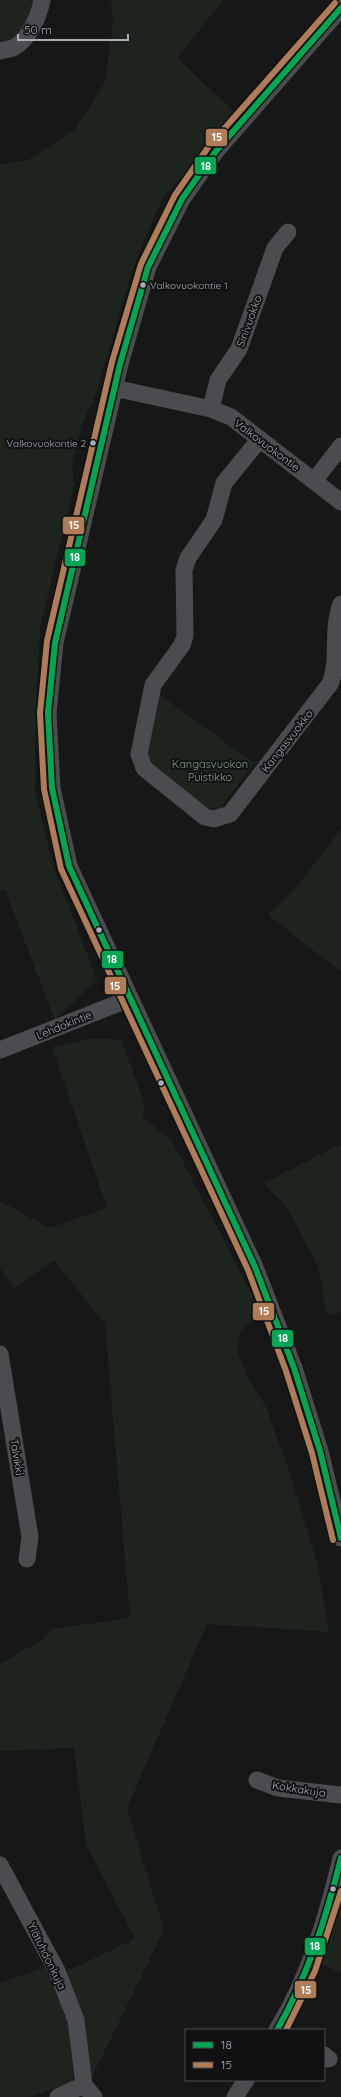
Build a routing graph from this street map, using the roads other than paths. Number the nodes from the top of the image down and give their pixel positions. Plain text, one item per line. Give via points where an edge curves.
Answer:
1 (42, 0) edge
2 (341, 8) edge
3 (0, 51) edge
4 (288, 232) dead end
5 (114, 388) junction
6 (211, 409) junction
7 (260, 439) junction
8 (341, 446) edge
9 (314, 481) junction
10 (341, 502) edge
11 (341, 604) edge
12 (129, 999) junction
13 (0, 1050) edge
14 (0, 1354) edge
15 (341, 1538) edge
16 (27, 1559) dead end
17 (257, 1780) dead end
18 (341, 1795) edge
19 (341, 1858) edge
20 (0, 1865) edge
21 (279, 2029) edge
22 (245, 2081) edge
23 (89, 2091) edge
24 (58, 2097) edge
25 (235, 2097) edge

1 - 3 street via 40,14 25,38 13,48
2 - 5 street via 216,151 182,198 148,267
4 - 6 street, Sinivuokko via 275,248 239,349 218,380
5 - 6 street, Valkovuokontie
5 - 12 street via 54,643 48,713 52,788 68,866
6 - 7 street, Valkovuokontie via 231,417
7 - 9 street, Valkovuokontie
7 - 11 street, Kangasvuokko via 224,483 214,520 188,558 184,570 185,636 182,645 153,685 139,754 144,768 205,817 214,819 230,814 330,684 335,667 337,616
8 - 9 street
9 - 10 street, Valkovuokontie
12 - 13 street, Lehdokintie
12 - 15 street via 240,1234 271,1307 314,1431
14 - 16 street, Talvikki via 30,1537
17 - 18 street, Kokkakuja via 278,1788
19 - 21 street via 318,1942
20 - 23 street, Ylätuhdonkuja via 60,1978 76,2020
22 - 25 street
23 - 24 street

